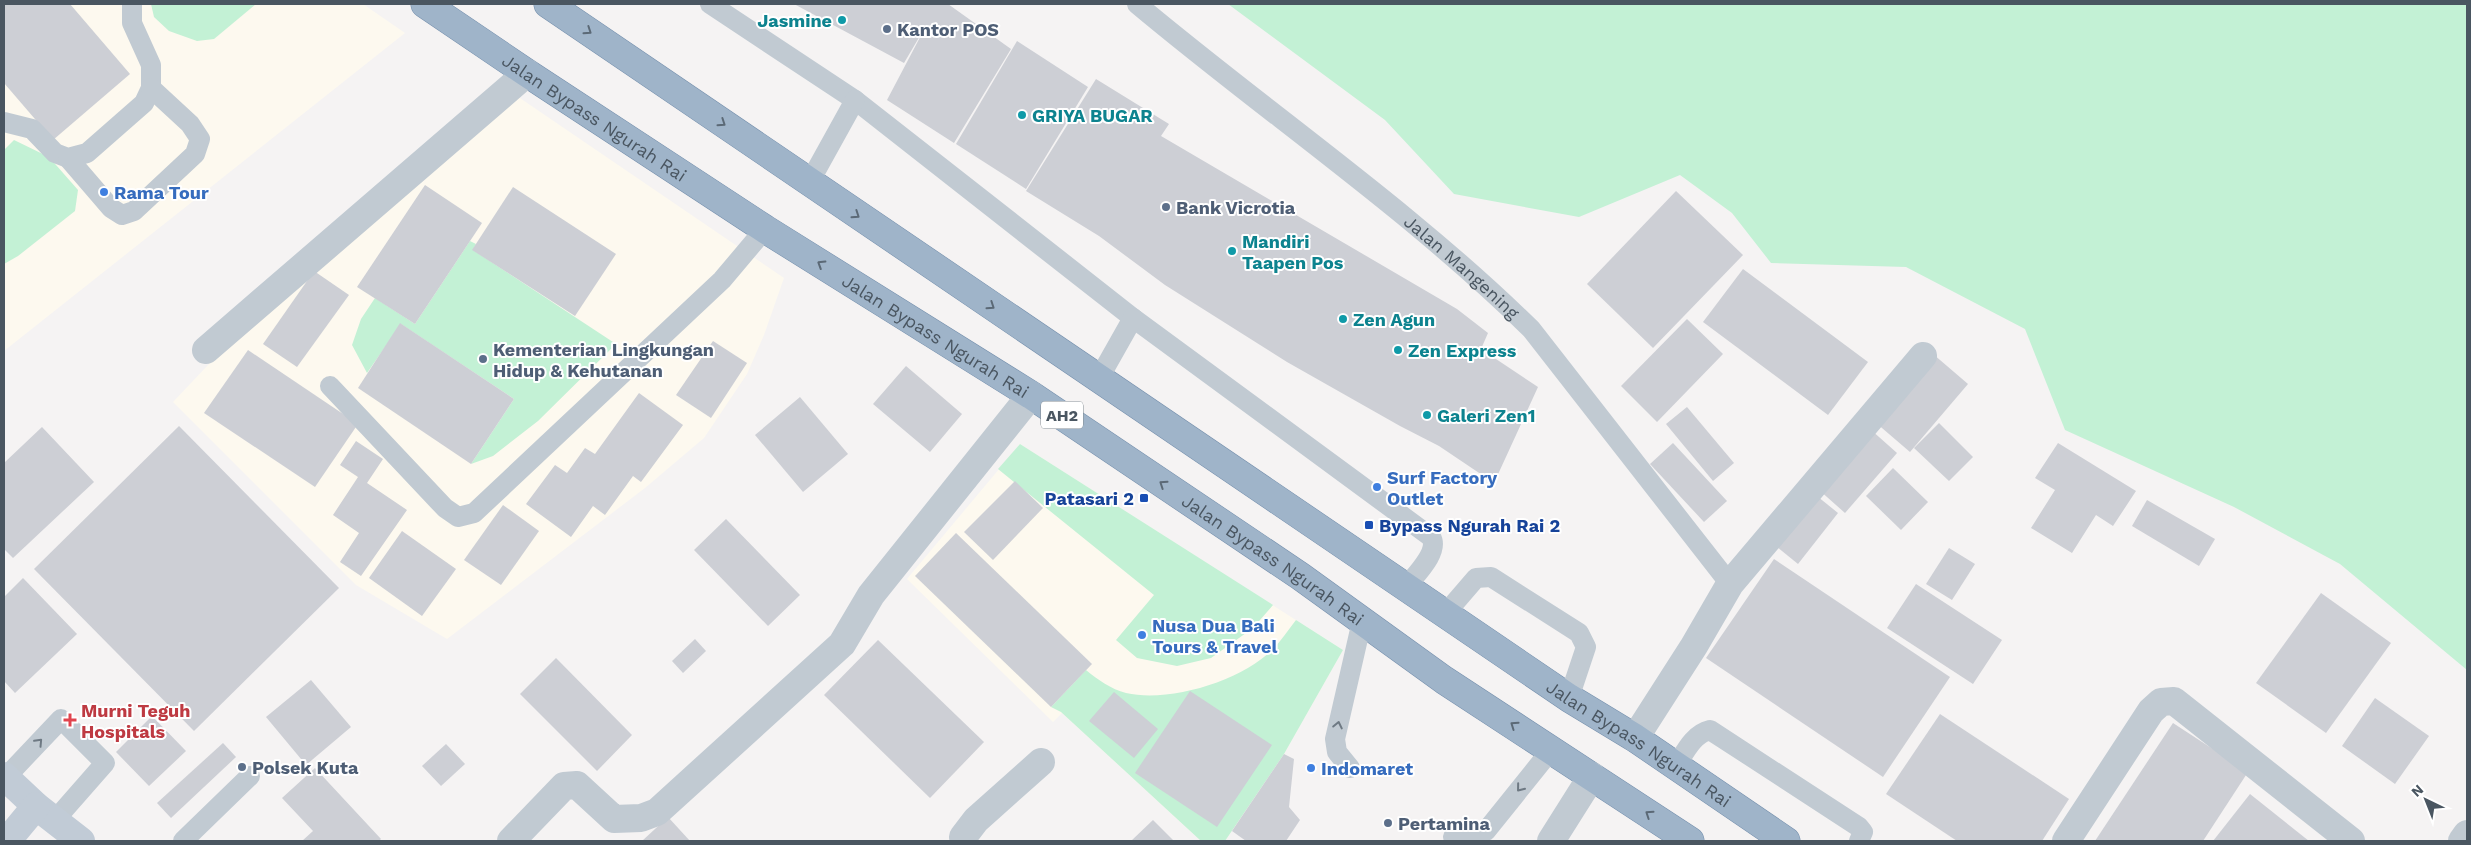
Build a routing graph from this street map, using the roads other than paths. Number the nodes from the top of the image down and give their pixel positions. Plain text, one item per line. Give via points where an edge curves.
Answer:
1 (132, 4) edge
2 (425, 4) edge
3 (548, 4) edge
4 (710, 4) edge
5 (1137, 4) edge
6 (526, 73) junction
7 (151, 88) junction
8 (856, 100) junction
9 (4, 122) edge
10 (68, 158) junction
11 (809, 183) junction
12 (765, 229) junction
13 (1133, 318) junction
14 (206, 350) dead end
15 (1923, 356) dead end
16 (1098, 380) junction
17 (330, 386) dead end
18 (1031, 395) junction
19 (1730, 584) junction
20 (1406, 587) junction
21 (1445, 614) junction
22 (1362, 621) junction
23 (1569, 698) junction
24 (1635, 738) junction
25 (1551, 750) junction
26 (1041, 762) dead end
27 (1676, 766) junction
28 (1350, 768) dead end
29 (250, 776) dead end
30 (1592, 776) junction
31 (5, 777) edge
32 (46, 813) junction
33 (2467, 834) edge
34 (1453, 837) dead end
35 (7, 841) edge
36 (80, 841) edge
37 (183, 841) edge
38 (512, 841) edge
39 (964, 841) edge
40 (1551, 841) edge
41 (1690, 841) edge
42 (1786, 841) edge
43 (1859, 841) edge
44 (2066, 841) edge
45 (2351, 841) edge
46 (2462, 841) edge

1 - 7 lane via 132,23 151,65
2 - 6 highway, Jalan Bypass Ngurah Rai / AH2
3 -> 11 highway, Jalan Bypass Ngurah Rai
4 - 8 lane
5 - 19 lane, Jalan Mangening via 1417,225 1507,304 1571,378
6 - 12 highway, Jalan Bypass Ngurah Rai / AH2
6 - 14 street
7 - 10 lane via 144,103 87,153
7 - 10 lane via 190,124 200,139 195,154 134,210 122,215 111,208
8 - 11 lane
8 - 13 lane
9 - 10 lane via 32,130 55,153
11 -> 16 highway, Jalan Bypass Ngurah Rai
12 - 17 lane via 722,280 474,513 458,517 445,508
18 -> 12 highway, Jalan Bypass Ngurah Rai / AH2
13 - 16 lane
13 - 20 lane via 1431,537 1433,550
15 - 19 street
16 - 20 highway, Jalan Bypass Ngurah Rai
22 -> 18 highway, Jalan Bypass Ngurah Rai / AH2
18 - 38 street via 871,596 842,644 657,812 641,818 614,819 577,785 564,786
19 - 24 street
20 - 21 highway, Jalan Bypass Ngurah Rai
21 - 23 highway, Jalan Bypass Ngurah Rai
21 - 23 lane via 1476,578 1491,576 1579,633 1586,647
25 -> 22 highway, Jalan Bypass Ngurah Rai / AH2 via 1444,680
28 -> 22 lane via 1337,752 1335,739
23 - 24 highway, Jalan Bypass Ngurah Rai
24 - 27 highway, Jalan Bypass Ngurah Rai
25 - 30 highway, Jalan Bypass Ngurah Rai / AH2
25 -> 34 lane via 1486,831 1464,838
26 - 39 street via 976,820 963,837
27 - 42 highway, Jalan Bypass Ngurah Rai
27 - 43 lane via 1694,740 1702,732 1710,730 1859,827 1863,832
29 - 37 lane
30 - 40 street
41 -> 30 highway, Jalan Bypass Ngurah Rai / AH2
31 - 32 main road
31 -> 32 lane via 61,719 105,763
32 - 35 main road
32 - 36 main road
33 - 46 street
44 - 45 street via 2151,711 2161,702 2174,701

